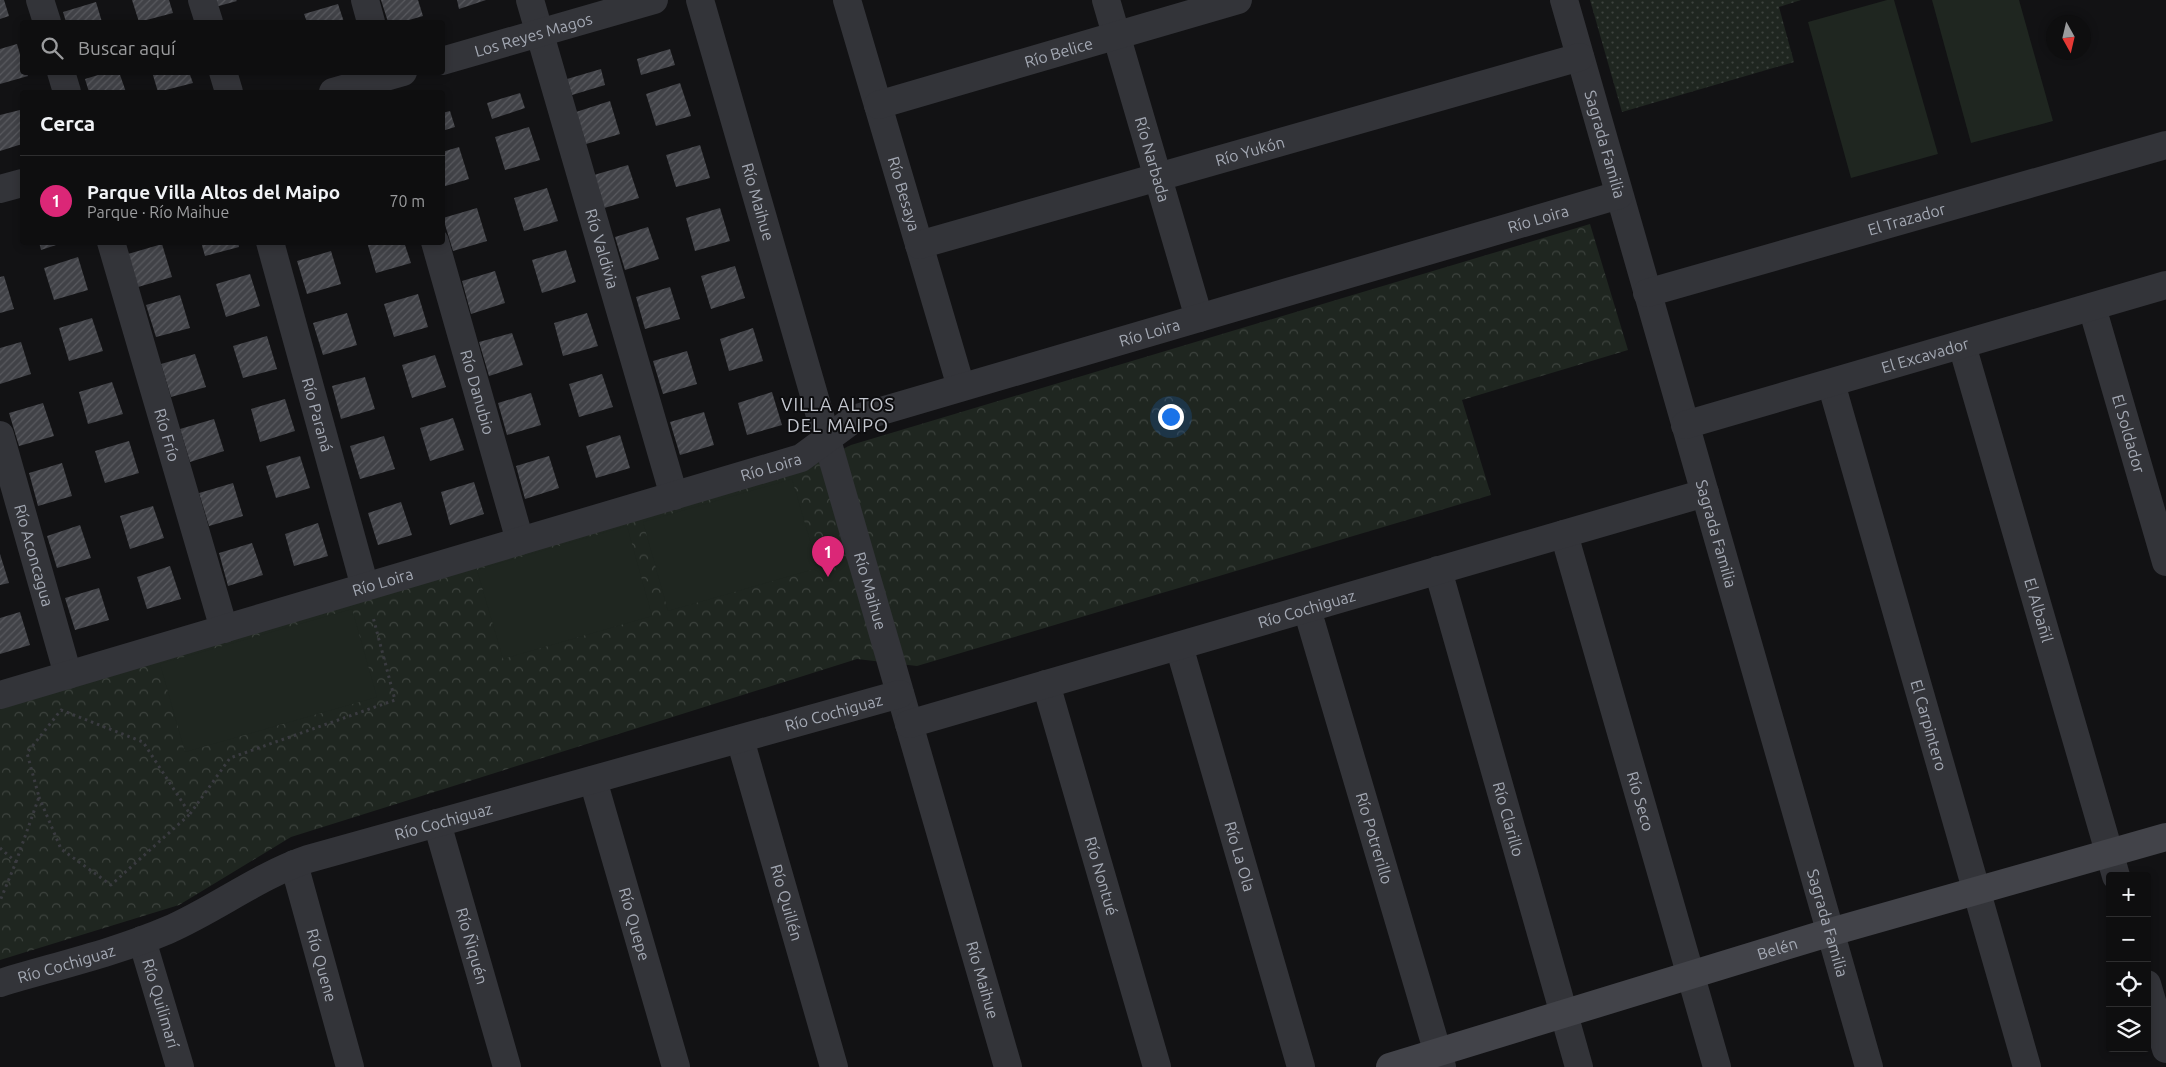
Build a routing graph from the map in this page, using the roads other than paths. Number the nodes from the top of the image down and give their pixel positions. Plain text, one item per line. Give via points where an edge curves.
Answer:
1 (40, 0) edge
2 (202, 0) edge
3 (365, 0) edge
4 (530, 0) edge
5 (654, 0) edge
6 (700, 0) edge
7 (848, 0) edge
8 (1106, 0) edge
9 (1238, 0) edge
10 (1564, 0) edge
11 (45, 20) edge
12 (208, 20) edge
13 (370, 20) edge
14 (539, 33) junction
15 (1116, 36) junction
16 (1580, 57) junction
17 (445, 60) edge
18 (62, 75) edge
19 (224, 75) edge
20 (392, 79) edge
21 (66, 90) edge
22 (228, 90) edge
23 (342, 90) edge
24 (878, 105) junction
25 (2166, 145) edge
26 (1157, 177) junction
27 (20, 184) edge
28 (0, 189) edge
29 (1620, 195) junction
30 (112, 245) edge
31 (271, 245) edge
32 (435, 245) edge
33 (919, 245) junction
34 (2166, 286) edge
35 (1647, 292) junction
36 (2092, 307) junction
37 (1198, 318) junction
38 (1962, 345) junction
39 (1831, 383) junction
40 (961, 387) junction
41 (1685, 425) junction
42 (0, 435) edge
43 (827, 439) junction
44 (1705, 493) junction
45 (674, 496) junction
46 (1564, 534) junction
47 (520, 541) junction
48 (2166, 562) edge
49 (1438, 570) junction
50 (365, 587) junction
51 (1307, 608) junction
52 (224, 629) junction
53 (1179, 646) junction
54 (68, 675) junction
55 (1046, 684) junction
56 (900, 694) junction
57 (0, 695) edge
58 (909, 724) junction
59 (740, 739) junction
60 (593, 780) junction
61 (437, 823) junction
62 (2166, 837) edge
63 (294, 864) junction
64 (2113, 864) edge
65 (1977, 891) junction
66 (1830, 932) junction
67 (142, 940) junction
68 (1691, 975) junction
69 (0, 983) edge
70 (2151, 998) edge
71 (1564, 1014) junction
72 (2166, 1049) edge
73 (1440, 1060) edge
74 (180, 1067) edge
75 (350, 1067) edge
76 (507, 1067) edge
77 (676, 1067) edge
78 (834, 1067) edge
79 (1008, 1067) edge
80 (1157, 1067) edge
81 (1301, 1067) edge
82 (1390, 1067) edge
83 (1579, 1067) edge
84 (1717, 1067) edge
85 (1869, 1067) edge
86 (2027, 1067) edge

1 - 11 street
2 - 12 street
3 - 13 street
4 - 14 street, Río Valdivia
5 - 14 street, Los Reyes Magos
6 - 43 street, Río Maihue
7 - 24 street, Río Besaya
8 - 15 street, Río Narbada
9 - 15 street, Río Belice
10 - 16 street, Sagrada Familia
14 - 17 street, Los Reyes Magos
14 - 45 street, Río Valdivia
15 - 24 street, Río Belice
15 - 26 street, Río Narbada
16 - 26 street, Río Yukón
16 - 29 street, Sagrada Familia
18 - 21 street
19 - 22 street
20 - 23 street
24 - 33 street, Río Besaya
25 - 35 street, El Trazador
26 - 33 street, Río Yukón
26 - 37 street, Río Narbada
27 - 28 street
29 - 35 street, Sagrada Familia
29 - 37 street, Río Loira
30 - 52 street, Río Frío
31 - 50 street, Río Paraná
32 - 47 street, Río Danubio
33 - 40 street, Río Besaya
34 - 36 street, El Excavador
35 - 41 street, Sagrada Familia
36 - 38 street, El Excavador
36 - 48 street, El Soldador
37 - 40 street, Río Loira
38 - 39 street, El Excavador
38 - 64 street, El Albañil
39 - 41 street, El Excavador
39 - 65 street, El Carpintero
40 - 43 street, Río Loira via 854,419
41 - 44 street, Sagrada Familia
42 - 54 street, Río Aconcagua
43 - 45 street, Río Loira via 801,458
43 - 56 street, Río Maihue
44 - 46 street, Río Cochiguaz
44 - 66 street, Sagrada Familia
45 - 47 street, Río Loira
46 - 49 street, Río Cochiguaz
46 - 68 street, Río Seco
47 - 50 street, Río Loira
49 - 51 street, Río Cochiguaz
49 - 71 street, Río Clarillo
50 - 52 street, Río Loira
51 - 53 street, Río Cochiguaz
51 - 73 street, Río Potrerillo
52 - 54 street, Río Loira
53 - 55 street, Río Cochiguaz
53 - 81 street, Río La Ola
54 - 57 street, Río Loira
55 - 58 street, Río Cochiguaz
55 - 80 street, Río Nontué
56 - 58 street, Río Maihue
56 - 59 street, Río Cochiguaz
58 - 79 street, Río Maihue
59 - 60 street, Río Cochiguaz
59 - 78 street, Río Quillén
60 - 61 street, Río Cochiguaz
60 - 77 street, Río Quepe
61 - 63 street, Río Cochiguaz
61 - 76 street, Río Ñiquén
62 - 64 street, Belén
63 - 67 street, Río Cochiguaz
63 - 75 street, Río Quene
64 - 65 street, Belén
65 - 66 street, Belén
65 - 86 street, El Carpintero
66 - 68 street, Belén
66 - 85 street, Sagrada Familia
67 - 69 street, Río Cochiguaz
67 - 74 street, Río Quilimarí
68 - 71 street, Belén
68 - 84 street, Río Seco
70 - 72 street
71 - 73 street, Belén
71 - 83 street, Río Clarillo
73 - 82 street, Belén

